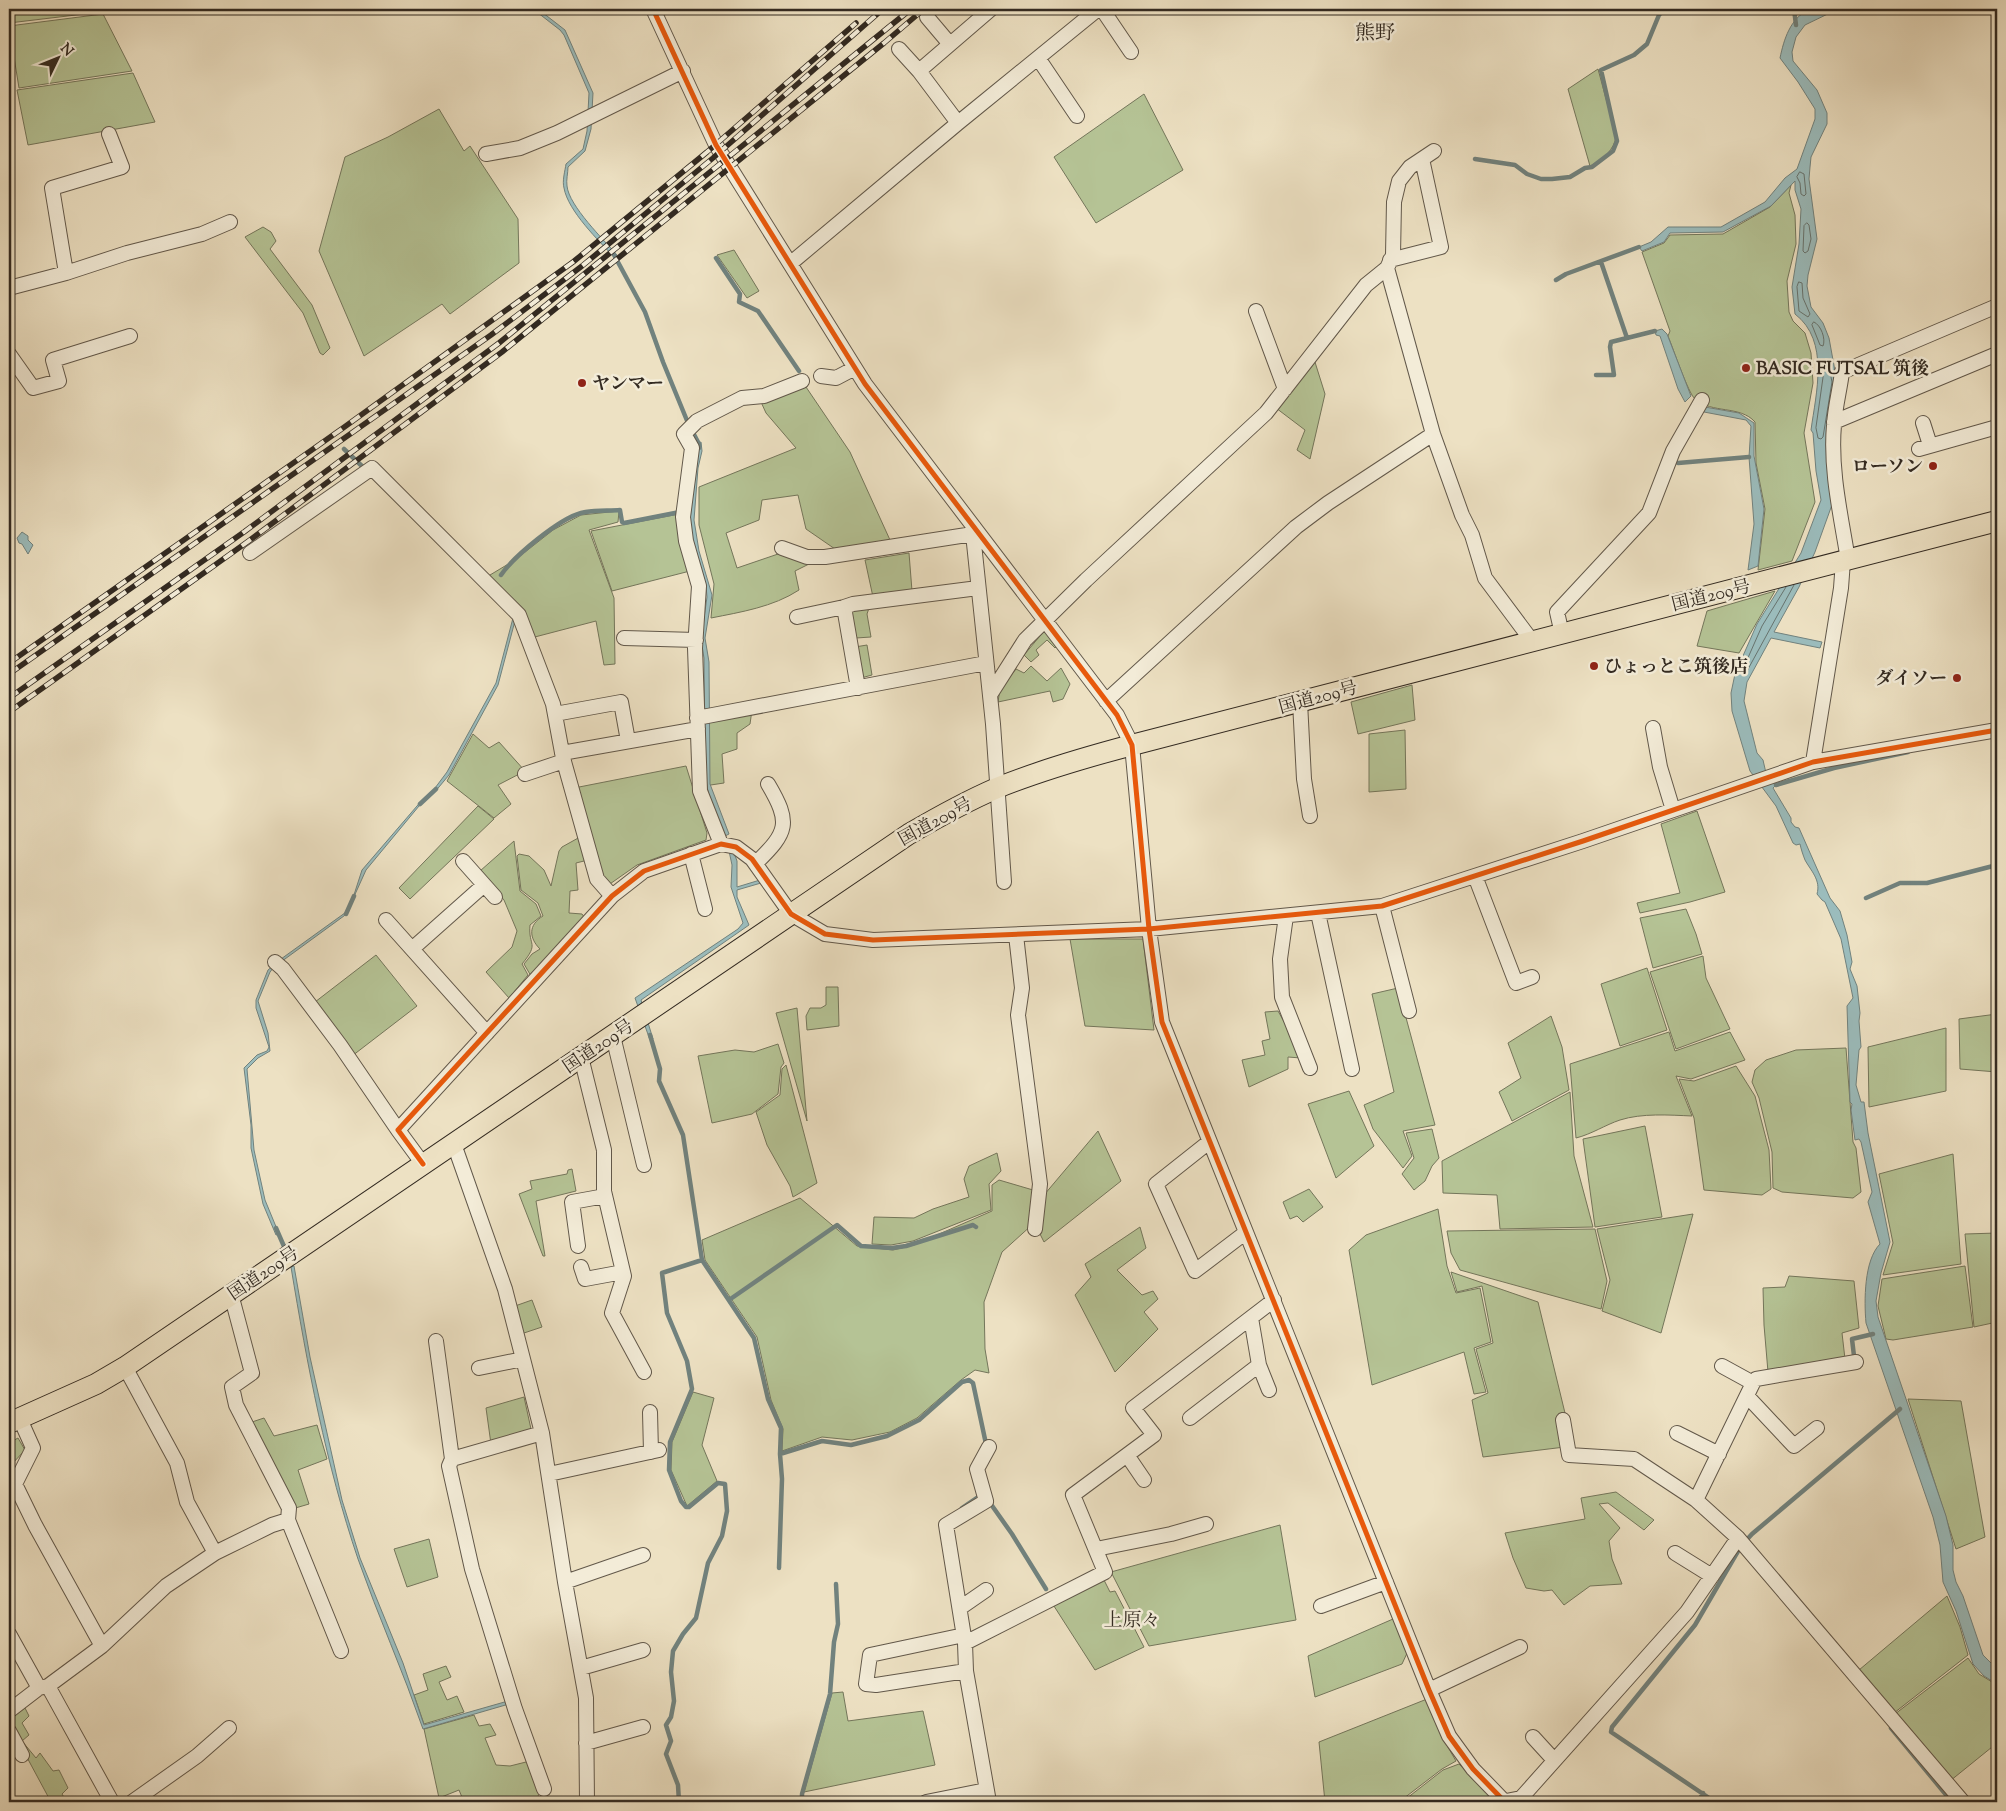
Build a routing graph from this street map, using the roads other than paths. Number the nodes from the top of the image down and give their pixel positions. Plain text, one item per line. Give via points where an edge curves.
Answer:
1 (653, 9) edge
2 (992, 9) edge
3 (1100, 9) edge
4 (927, 17) dead end
5 (949, 44) junction
6 (899, 49) dead end
7 (1131, 52) dead end
8 (1038, 58) junction
9 (683, 71) junction
10 (919, 71) junction
11 (1077, 116) dead end
12 (958, 123) junction
13 (109, 134) dead end
14 (1434, 151) dead end
15 (486, 154) dead end
16 (1422, 159) junction
17 (230, 222) dead end
18 (791, 263) junction
19 (1389, 264) junction
20 (66, 273) junction
21 (9, 288) edge
22 (1997, 306) edge
23 (1256, 312) dead end
24 (130, 336) dead end
25 (9, 354) edge
26 (1997, 354) edge
27 (855, 368) junction
28 (821, 376) dead end
29 (802, 381) dead end
30 (1285, 388) junction
31 (1702, 400) dead end
32 (1834, 422) junction
33 (1924, 424) dead end
34 (1997, 427) edge
35 (1433, 434) junction
36 (1997, 521) edge
37 (974, 531) junction
38 (782, 548) dead end
39 (250, 553) dead end
40 (1846, 560) junction
41 (978, 588) junction
42 (844, 607) junction
43 (798, 617) dead end
44 (1045, 620) junction
45 (1562, 634) junction
46 (624, 638) dead end
47 (696, 640) junction
48 (1532, 641) junction
49 (986, 663) junction
50 (858, 688) junction
51 (990, 695) junction
52 (1106, 701) junction
53 (1300, 702) junction
54 (555, 714) junction
55 (698, 724) junction
56 (1653, 728) dead end
57 (1997, 730) edge
58 (628, 741) junction
59 (1132, 745) junction
60 (563, 757) junction
61 (1813, 762) junction
62 (524, 774) dead end
63 (768, 784) dead end
64 (997, 788) junction
65 (1673, 810) junction
66 (1310, 816) dead end
67 (721, 844) junction
68 (691, 854) junction
69 (463, 861) dead end
70 (756, 863) junction
71 (1475, 876) junction
72 (1004, 882) dead end
73 (484, 885) junction
74 (612, 896) junction
75 (495, 897) dead end
76 (1382, 906) junction
77 (705, 909) dead end
78 (1318, 913) junction
79 (791, 914) junction
80 (1286, 916) junction
81 (386, 920) dead end
82 (1149, 929) junction
83 (1016, 935) junction
84 (412, 949) junction
85 (275, 962) dead end
86 (1532, 978) dead end
87 (1409, 1011) dead end
88 (487, 1033) junction
89 (613, 1036) junction
90 (581, 1057) junction
91 (1310, 1068) dead end
92 (1352, 1069) dead end
93 (398, 1130) junction
94 (1209, 1142) junction
95 (454, 1144) junction
96 (423, 1164) junction
97 (644, 1164) dead end
98 (606, 1196) junction
99 (1035, 1230) dead end
100 (1246, 1233) junction
101 (578, 1246) dead end
102 (581, 1266) dead end
103 (623, 1272) junction
104 (231, 1294) junction
105 (1274, 1300) junction
106 (1251, 1318) junction
107 (436, 1342) dead end
108 (523, 1359) junction
109 (1856, 1362) dead end
110 (1259, 1365) junction
111 (1722, 1366) dead end
112 (125, 1367) junction
113 (479, 1368) dead end
114 (644, 1372) dead end
115 (1753, 1383) junction
116 (1269, 1390) dead end
117 (1747, 1396) junction
118 (650, 1412) dead end
119 (1190, 1418) dead end
120 (1564, 1420) dead end
121 (14, 1421) edge
122 (1817, 1428) dead end
123 (542, 1433) junction
124 (1677, 1433) dead end
125 (989, 1447) dead end
126 (1719, 1454) junction
127 (1127, 1455) junction
128 (452, 1459) junction
129 (549, 1474) junction
130 (1144, 1480) dead end
131 (1696, 1500) junction
132 (288, 1520) junction
133 (1206, 1524) dead end
134 (1738, 1538) junction
135 (1096, 1549) junction
136 (215, 1553) junction
137 (1675, 1553) dead end
138 (643, 1555) dead end
139 (1712, 1576) junction
140 (565, 1582) junction
141 (1386, 1582) junction
142 (986, 1590) dead end
143 (1320, 1606) dead end
144 (960, 1608) junction
145 (9, 1634) edge
146 (965, 1639) junction
147 (102, 1646) junction
148 (1520, 1647) dead end
149 (643, 1650) dead end
150 (341, 1651) dead end
151 (581, 1668) junction
152 (966, 1671) junction
153 (43, 1687) junction
154 (1429, 1690) junction
155 (9, 1711) edge
156 (643, 1727) dead end
157 (229, 1728) dead end
158 (9, 1731) edge
159 (1533, 1737) dead end
160 (586, 1744) junction
161 (22, 1755) dead end
162 (1554, 1760) junction
163 (544, 1789) dead end
164 (987, 1796) edge
165 (151, 1797) edge
166 (112, 1802) edge
167 (132, 1802) edge
168 (586, 1802) edge
169 (926, 1802) edge
170 (1503, 1802) edge
171 (1963, 1802) edge

1 - 9 street
2 - 5 street
3 - 7 street
3 - 8 street
4 - 5 street
5 - 10 street
6 - 10 street
8 - 11 street
8 - 12 street
9 - 15 street via 549,136 520,148
9 - 18 street via 716,145
10 - 12 street
12 - 18 street
13 - 20 street via 122,168 52,188
14 - 16 street
16 - 19 street via 1410,167 1399,181 1394,202 1393,254
16 - 19 street via 1441,247
17 - 20 street via 202,234 127,252
18 - 27 street
19 - 30 street via 1366,285
19 - 35 street
20 - 21 street
22 - 32 street via 1842,372
23 - 30 street
24 - 25 street via 53,360 59,381 34,388
26 - 32 street
27 - 28 street via 836,378
27 - 37 street
29 - 47 street via 764,396 742,398 697,421 684,434 692,448 683,517 699,586
30 - 44 street via 1247,432
31 - 45 street via 1673,451 1649,514 1557,612
32 - 40 street via 1833,449
33 - 34 street via 1924,447
35 - 48 street via 1485,578
35 - 52 street via 1296,527
36 - 40 highway, 国道209号
37 - 38 street via 824,557 807,557
37 - 41 street
37 - 44 street
39 - 54 street via 372,468 519,615
40 - 45 highway, 国道209号
40 - 61 street
41 - 42 street
41 - 49 street
42 - 43 street
42 - 50 street
44 - 51 street via 1025,640
44 - 52 street
45 - 48 highway, 国道209号
46 - 47 street
47 - 55 street
48 - 53 highway, 国道209号
49 - 50 street
49 - 51 street
50 - 55 street
51 - 64 street
52 - 59 street
53 - 59 highway, 国道209号
53 - 66 street via 1304,779
54 - 58 street via 621,702
54 - 60 street
55 - 58 street
55 - 67 street via 700,790
56 - 65 street
57 - 61 street
58 - 60 street
59 - 64 highway, 国道209号
59 - 82 street
60 - 62 street
60 - 74 street via 597,879
61 - 65 street
63 - 70 street via 784,819 781,835
64 - 72 street
64 - 79 highway, 国道209号 via 946,812 910,834
65 - 71 street
67 - 68 street
67 - 70 street via 736,847
68 - 74 street via 644,871
68 - 77 street
69 - 73 street
70 - 79 street
71 - 76 street
71 - 86 street via 1516,983
73 - 75 street
73 - 84 street
74 - 88 street
76 - 78 street
76 - 87 street
78 - 80 street
78 - 92 street
79 - 83 street via 825,934 873,940
79 - 89 highway, 国道209号
80 - 82 street
80 - 91 street via 1280,959 1282,997
81 - 84 street
82 - 83 street
82 - 94 street via 1162,1022
83 - 99 street via 1022,988 1018,1015 1040,1184
84 - 88 street
85 - 93 street via 284,969 340,1045
88 - 93 street
89 - 90 highway, 国道209号
89 - 97 street
90 - 95 highway, 国道209号
90 - 98 street via 604,1150
93 - 96 street
94 - 100 street
94 - 100 street via 1156,1184 1194,1270
95 - 96 highway, 国道209号
95 - 108 street via 505,1289
96 - 104 highway, 国道209号
98 - 101 street via 572,1202
98 - 103 street
100 - 105 street
102 - 103 street via 585,1279
103 - 114 street via 612,1313
104 - 112 highway, 国道209号
104 - 132 street via 252,1373 232,1387 236,1405 289,1508
105 - 106 street
105 - 141 street
106 - 110 street
106 - 127 street via 1133,1408 1154,1435
107 - 128 street
108 - 113 street
108 - 123 street
109 - 115 street via 1756,1379
110 - 116 street
110 - 119 street
111 - 115 street
112 - 121 highway, 国道209号 via 96,1384
112 - 136 street via 177,1463 187,1502
115 - 117 street
117 - 122 street via 1794,1446
117 - 126 street
118 - 129 street via 655,1451
120 - 131 street via 1569,1455 1634,1459
121 - 147 street via 33,1448 15,1484
123 - 128 street
123 - 129 street
124 - 126 street
125 - 144 street via 977,1469 986,1501 946,1525
126 - 131 street
127 - 130 street
127 - 135 street via 1073,1495
128 - 163 street via 449,1466 472,1569 515,1709
129 - 140 street
131 - 134 street
132 - 136 street
132 - 150 street
133 - 135 street
134 - 139 street
134 - 171 street
135 - 146 street via 1105,1572
136 - 147 street via 166,1586
137 - 139 street
138 - 140 street
139 - 162 street via 1687,1612
140 - 151 street
141 - 143 street
141 - 154 street
142 - 144 street
144 - 146 street
145 - 153 street
146 - 152 street
146 - 152 street via 870,1655 866,1684
147 - 153 street
148 - 154 street
149 - 151 street
151 - 160 street via 586,1698
152 - 164 street
153 - 155 street
153 - 166 street
154 - 170 street via 1449,1736
156 - 160 street
157 - 165 street
158 - 161 street
159 - 162 street
160 - 168 street
162 - 170 street via 1521,1798
164 - 169 street
165 - 167 street

